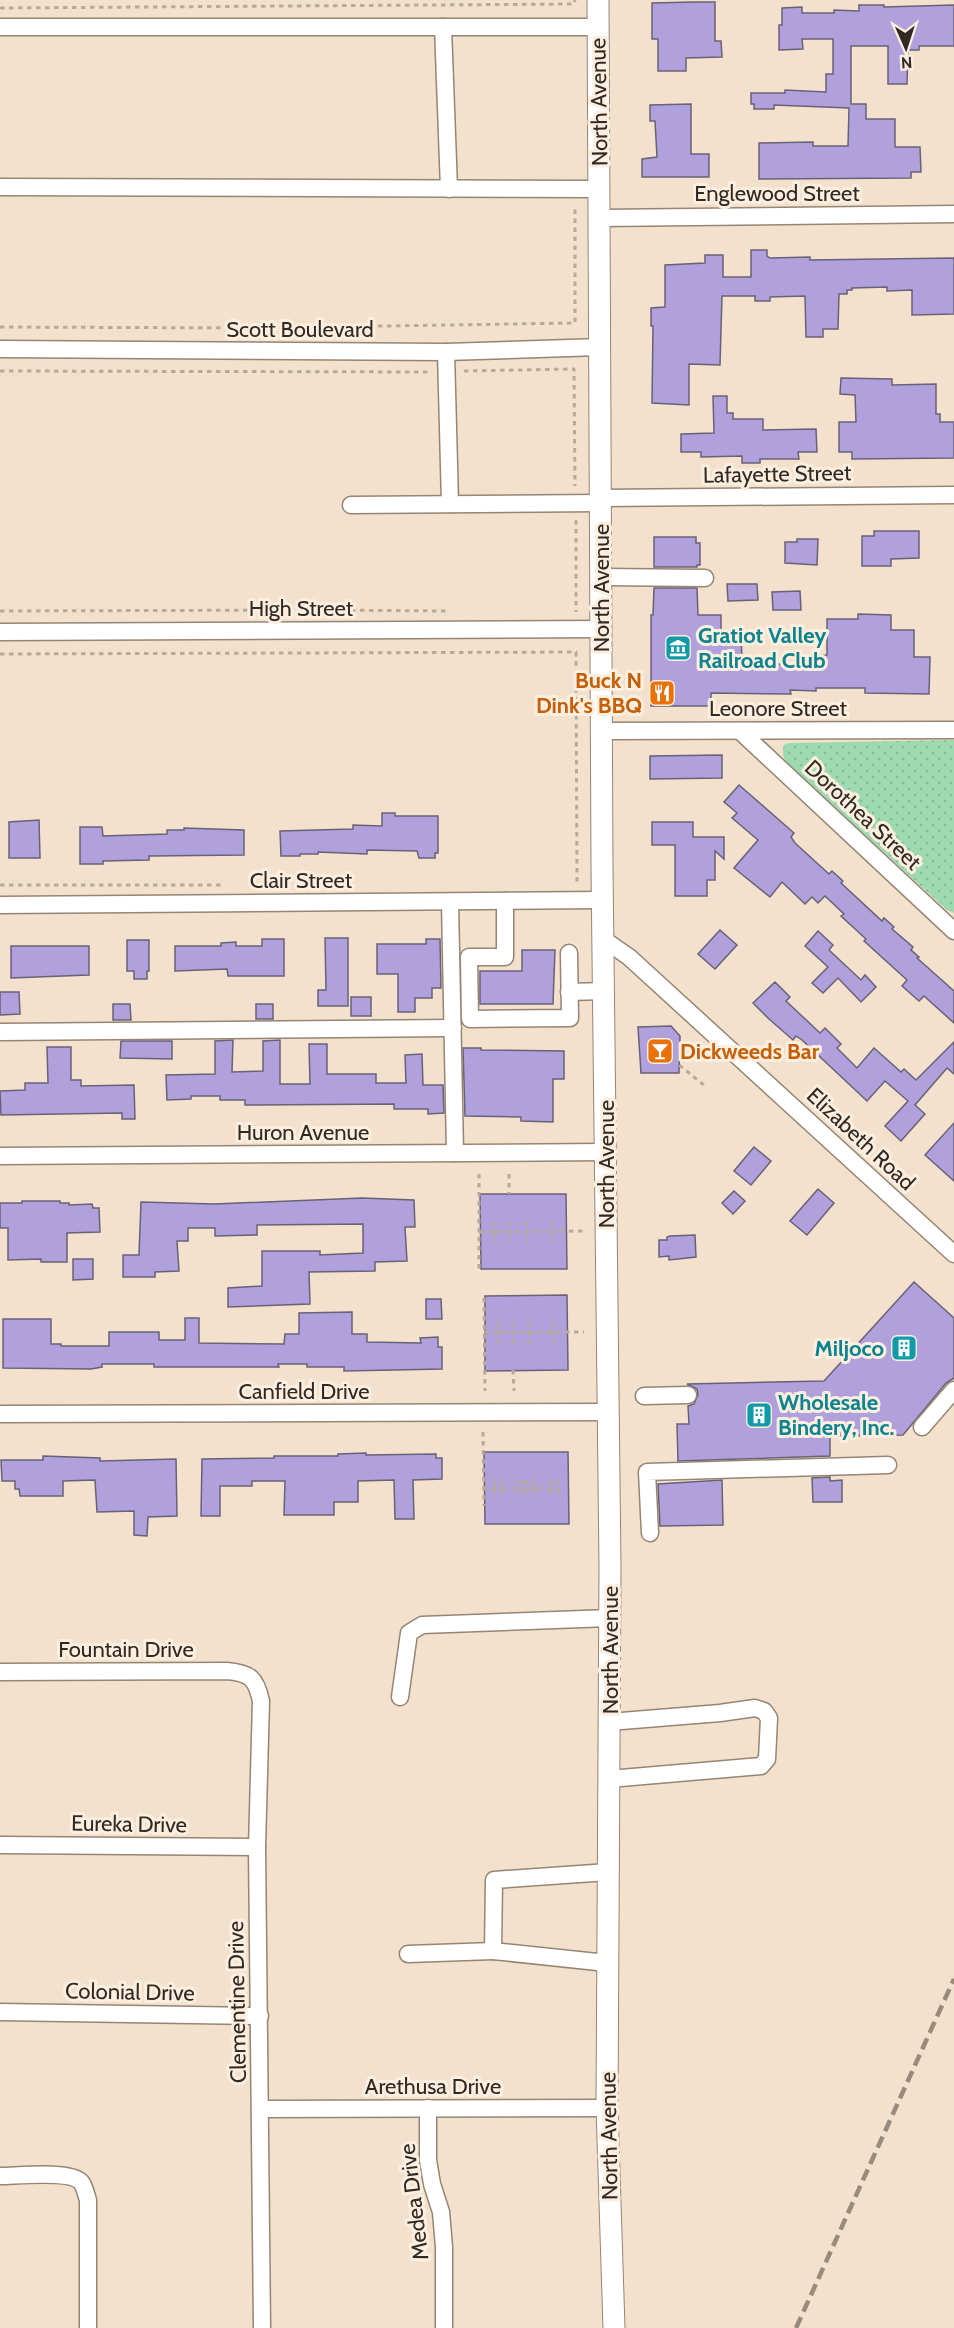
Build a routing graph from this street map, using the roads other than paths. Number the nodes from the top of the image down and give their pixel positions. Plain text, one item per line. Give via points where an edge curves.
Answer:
1 (598, 0) edge
2 (0, 27) edge
3 (443, 27) junction
4 (598, 27) junction
5 (0, 187) edge
6 (448, 189) junction
7 (600, 189) junction
8 (954, 214) edge
9 (600, 218) junction
10 (600, 347) junction
11 (0, 349) edge
12 (447, 352) junction
13 (954, 495) edge
14 (601, 501) junction
15 (450, 504) junction
16 (351, 506) dead end
17 (602, 577) junction
18 (705, 578) dead end
19 (602, 629) junction
20 (0, 632) edge
21 (954, 730) edge
22 (602, 731) junction
23 (741, 732) junction
24 (603, 900) junction
25 (505, 901) junction
26 (450, 902) junction
27 (0, 905) edge
28 (954, 931) edge
29 (603, 939) junction
30 (569, 953) dead end
31 (604, 991) junction
32 (569, 992) junction
33 (453, 1028) junction
34 (0, 1032) edge
35 (606, 1152) junction
36 (455, 1153) junction
37 (0, 1156) edge
38 (954, 1254) edge
39 (954, 1390) edge
40 (688, 1395) dead end
41 (644, 1396) dead end
42 (608, 1412) junction
43 (0, 1414) edge
44 (922, 1427) dead end
45 (888, 1465) dead end
46 (650, 1533) dead end
47 (610, 1618) junction
48 (0, 1672) edge
49 (252, 1678) joint
50 (400, 1697) dead end
51 (609, 1722) junction
52 (609, 1779) junction
53 (0, 1845) edge
54 (257, 1847) junction
55 (608, 1872) junction
56 (494, 1951) junction
57 (408, 1954) dead end
58 (608, 1963) junction
59 (0, 2012) edge
60 (260, 2016) junction
61 (428, 2108) junction
62 (607, 2108) junction
63 (260, 2109) junction
64 (0, 2176) edge
65 (88, 2328) edge
66 (262, 2328) edge
67 (444, 2328) edge
68 (614, 2328) edge

1 - 4 main road, North Avenue
2 - 3 street
3 - 4 street
3 - 6 street
4 - 7 main road, North Avenue
5 - 6 street
6 - 7 street
7 - 9 main road, North Avenue
8 - 9 street, Englewood Street
9 - 10 main road, North Avenue
10 - 12 street, Scott Boulevard
10 - 14 main road, North Avenue
11 - 12 street, Scott Boulevard
12 - 15 street
13 - 14 street, Lafayette Street
14 - 15 street, Lafayette Street
14 - 17 main road, North Avenue
15 - 16 street, Lafayette Street
17 - 18 street
17 - 19 main road, North Avenue
19 - 20 street, High Street
19 - 22 main road, North Avenue
21 - 23 street, Leonore Street
22 - 23 street, Leonore Street
22 - 24 main road, North Avenue
23 - 28 street, Dorothea Street
24 - 25 street, Clair Street
24 - 29 main road, North Avenue
25 - 26 street, Clair Street
25 - 32 street via 505,957 469,957 470,1019 570,1018
26 - 27 street, Clair Street
26 - 33 street
29 - 31 main road, North Avenue
29 - 38 street, Elizabeth Road via 629,957
30 - 32 street
31 - 32 street
31 - 35 main road, North Avenue
33 - 34 street
33 - 36 street
35 - 36 street, Huron Avenue
35 - 42 main road, North Avenue
36 - 37 street, Huron Avenue
39 - 44 street
40 - 41 street
42 - 43 street, Canfield Drive
42 - 47 main road, North Avenue
45 - 46 street via 647,1472
47 - 50 street via 422,1625 409,1633
47 - 51 main road, North Avenue
48 - 49 street, Fountain Drive via 227,1671
49 - 54 street, Clementine Drive via 261,1701
51 - 52 main road, North Avenue
51 - 52 street via 755,1708 769,1718 767,1759 761,1766
52 - 55 main road, North Avenue
53 - 54 street, Eureka Drive
54 - 60 street, Clementine Drive
55 - 56 street via 494,1880
55 - 58 main road, North Avenue
56 - 57 street
56 - 58 street
58 - 62 main road, North Avenue
59 - 60 street, Colonial Drive
60 - 63 street, Clementine Drive
61 - 62 street, Arethusa Drive
61 - 63 street, Arethusa Drive
61 - 67 street, Medea Drive via 428,2160 441,2212 444,2247
62 - 68 main road, North Avenue
63 - 66 street, Clementine Drive
64 - 65 street via 61,2176 81,2182 87,2200

